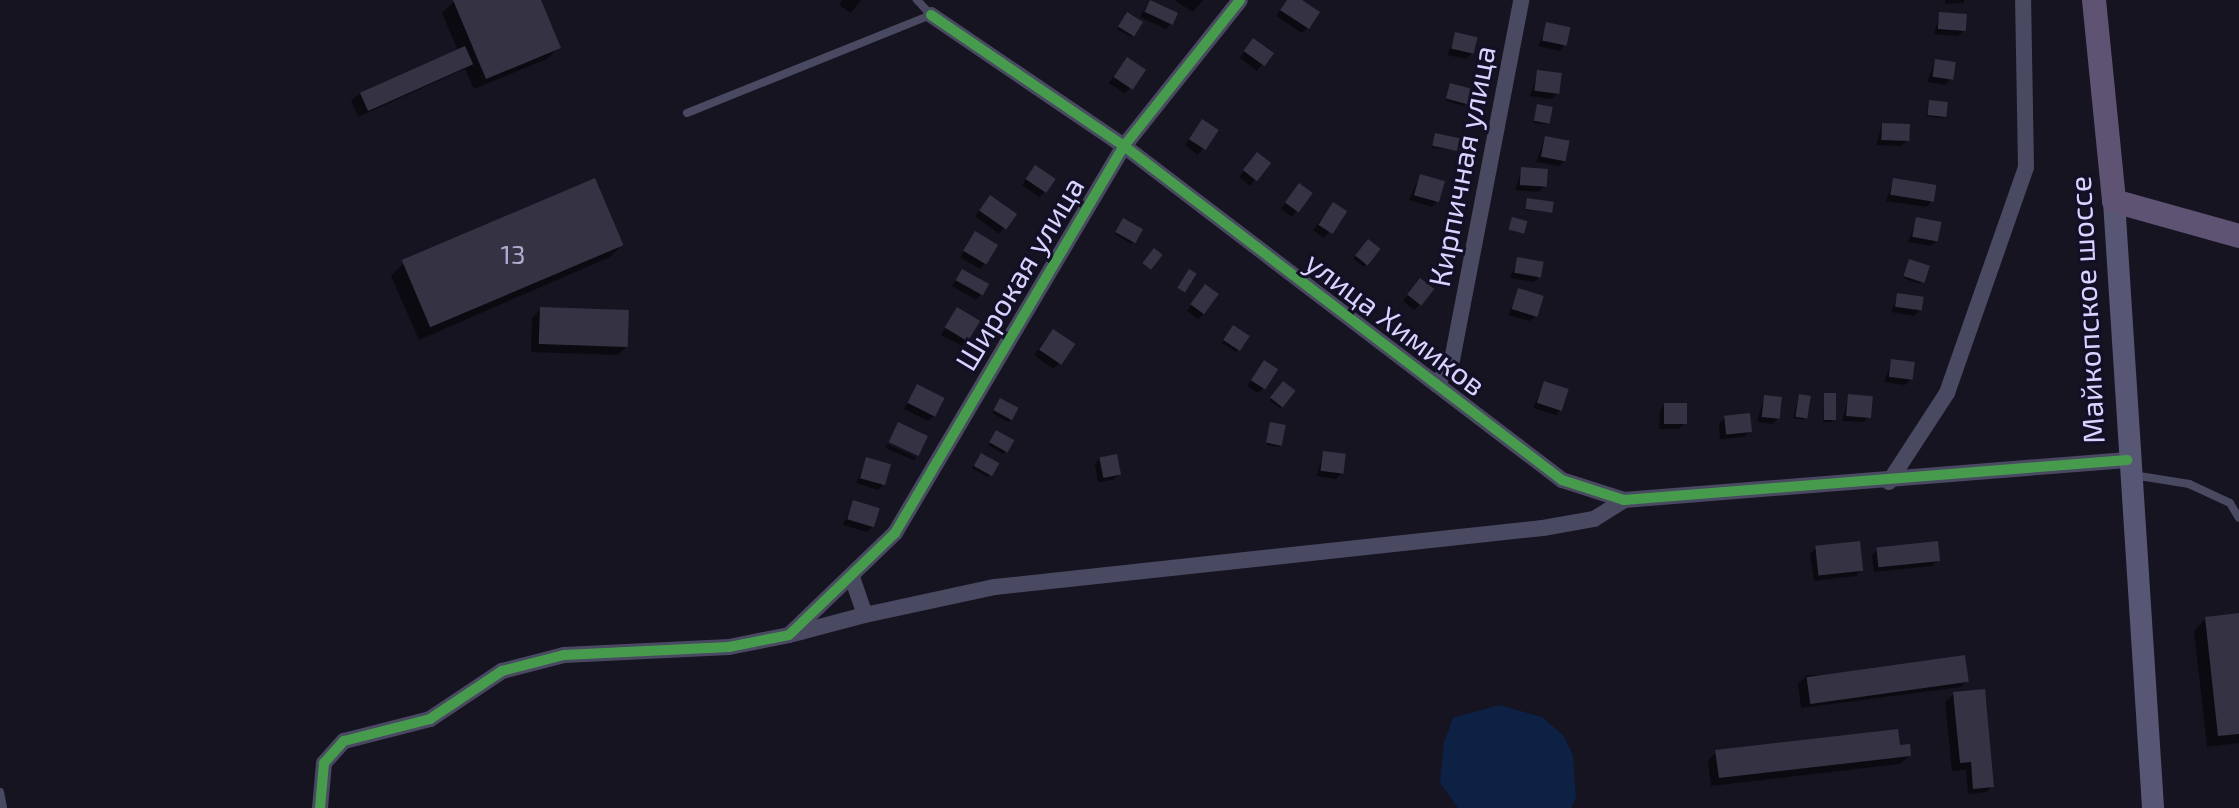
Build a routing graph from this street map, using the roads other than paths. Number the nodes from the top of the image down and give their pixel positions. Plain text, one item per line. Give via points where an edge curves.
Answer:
1 (917, 0) edge
2 (1240, 0) edge
3 (1521, 0) edge
4 (2023, 0) edge
5 (2094, 0) edge
6 (931, 15) junction
7 (687, 113) dead end
8 (1124, 146) junction
9 (2114, 201) junction
10 (2239, 236) edge
11 (1437, 385) junction
12 (2128, 467) junction
13 (1889, 482) junction
14 (1624, 500) junction
15 (2234, 503) edge
16 (2239, 518) edge
17 (852, 577) junction
18 (865, 615) junction
19 (789, 635) junction
20 (0, 792) edge
21 (3, 808) edge
22 (320, 808) edge
23 (2153, 808) edge

1 - 6 lane
2 - 8 street, Широкая улица
3 - 11 street, Кирпичная улица via 1452,360
4 - 13 street via 2026,167 1947,393
5 - 9 main road, Майкопское шоссе
6 - 7 lane
6 - 8 street, улица Химиков
8 - 11 street, улица Химиков
8 - 17 street, Широкая улица via 895,533
9 - 10 main road
9 - 12 street, Майкопское шоссе
11 - 14 street, улица Химиков via 1562,480
12 - 13 street, улица Химиков
12 - 15 lane
12 - 23 street, Майкопское шоссе
13 - 14 street, улица Химиков
14 - 18 street via 1594,519 1543,528 995,587
15 - 16 lane
17 - 18 street
17 - 19 street, Широкая улица
18 - 19 street
19 - 22 street via 729,647 564,655 502,671 430,719 344,741 324,763
20 - 21 lane

